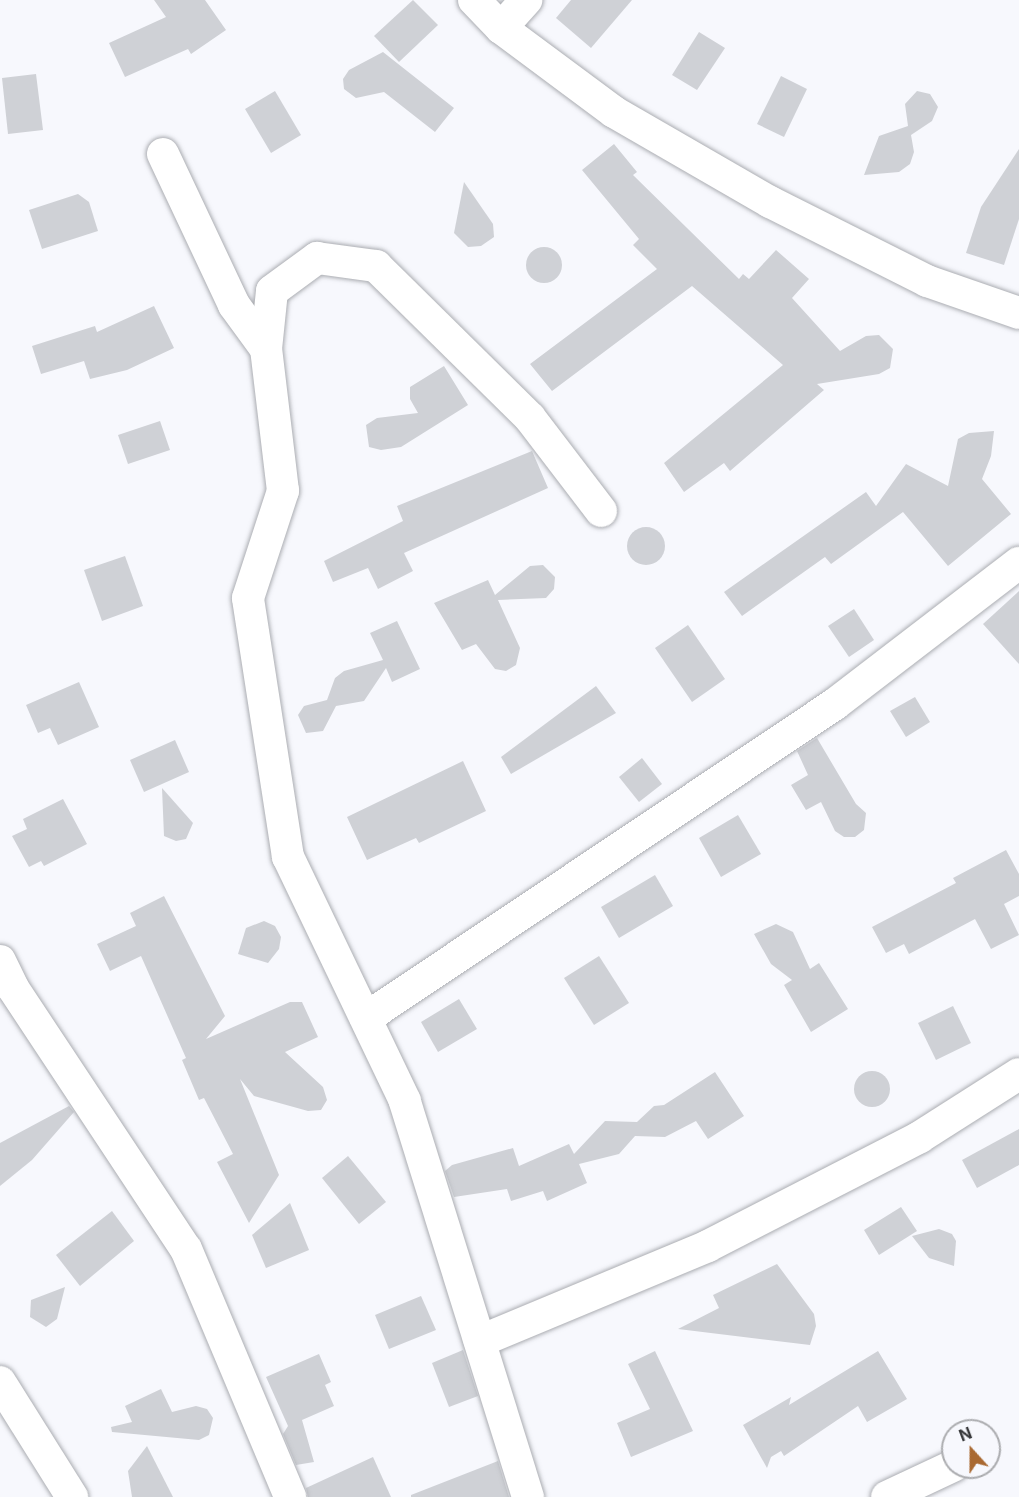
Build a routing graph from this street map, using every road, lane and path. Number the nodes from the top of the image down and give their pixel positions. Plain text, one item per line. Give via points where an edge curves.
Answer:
1 (474, 0) edge
2 (526, 0) edge
3 (501, 28) junction
4 (163, 154) dead end
5 (1019, 314) edge
6 (266, 349) junction
7 (601, 511) dead end
8 (1019, 564) edge
9 (0, 960) edge
10 (366, 1018) junction
11 (1019, 1074) edge
12 (480, 1341) junction
13 (0, 1382) edge
14 (941, 1472) edge
15 (72, 1497) edge
16 (290, 1497) edge
17 (528, 1497) edge
18 (887, 1497) edge

1 - 3 street
2 - 3 street
3 - 5 street via 614,112 770,202 927,281
4 - 6 street via 234,305
6 - 7 street via 272,291 317,258 376,266 531,418
6 - 10 street via 283,491 248,598 276,793 288,857
8 - 10 street via 836,704
9 - 16 street via 13,988 186,1249
10 - 12 street via 405,1101
11 - 12 street via 920,1137 708,1246
12 - 17 street
13 - 15 street
14 - 18 street

